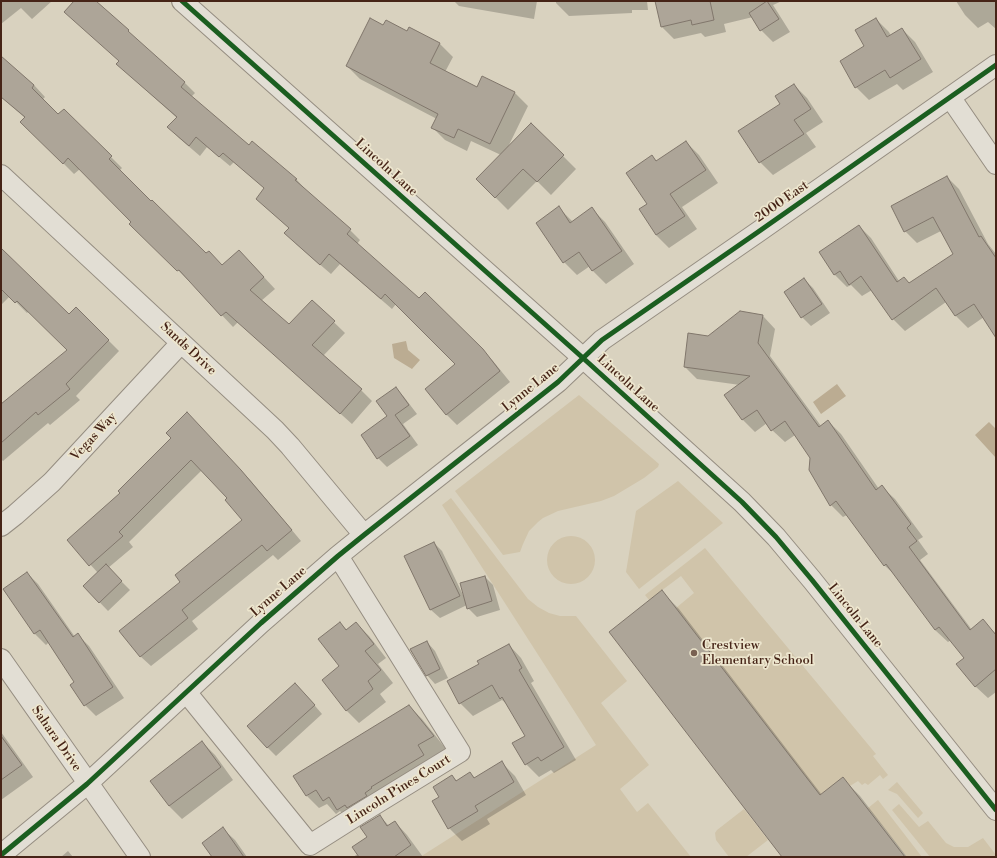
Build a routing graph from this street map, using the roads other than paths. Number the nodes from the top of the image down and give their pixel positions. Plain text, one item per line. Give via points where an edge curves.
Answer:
1 (182, 1) edge
2 (996, 65) edge
3 (950, 97) junction
4 (996, 164) edge
5 (1, 175) edge
6 (181, 343) junction
7 (582, 358) junction
8 (1, 526) edge
9 (364, 535) junction
10 (338, 556) junction
11 (1, 659) edge
12 (186, 692) junction
13 (88, 784) junction
14 (996, 810) edge
15 (1, 855) edge
16 (140, 857) edge

1 - 7 street, Lincoln Lane
2 - 3 street, 2000 East
3 - 4 street
3 - 7 street, 2000 East via 602,340
5 - 6 street, Sands Drive
6 - 8 street, Vegas Way via 52,482
6 - 9 street, Sands Drive via 279,434
7 - 9 street, Lynne Lane via 558,382
7 - 14 street, Lincoln Lane via 732,493 776,537
9 - 10 street, Lynne Lane
10 - 12 street, Lynne Lane
10 - 12 street, Lincoln Pines Court via 460,752 310,845
11 - 13 street, Sahara Drive
12 - 13 street, Lynne Lane
13 - 15 street, Lynne Lane
13 - 16 street, Sahara Drive

